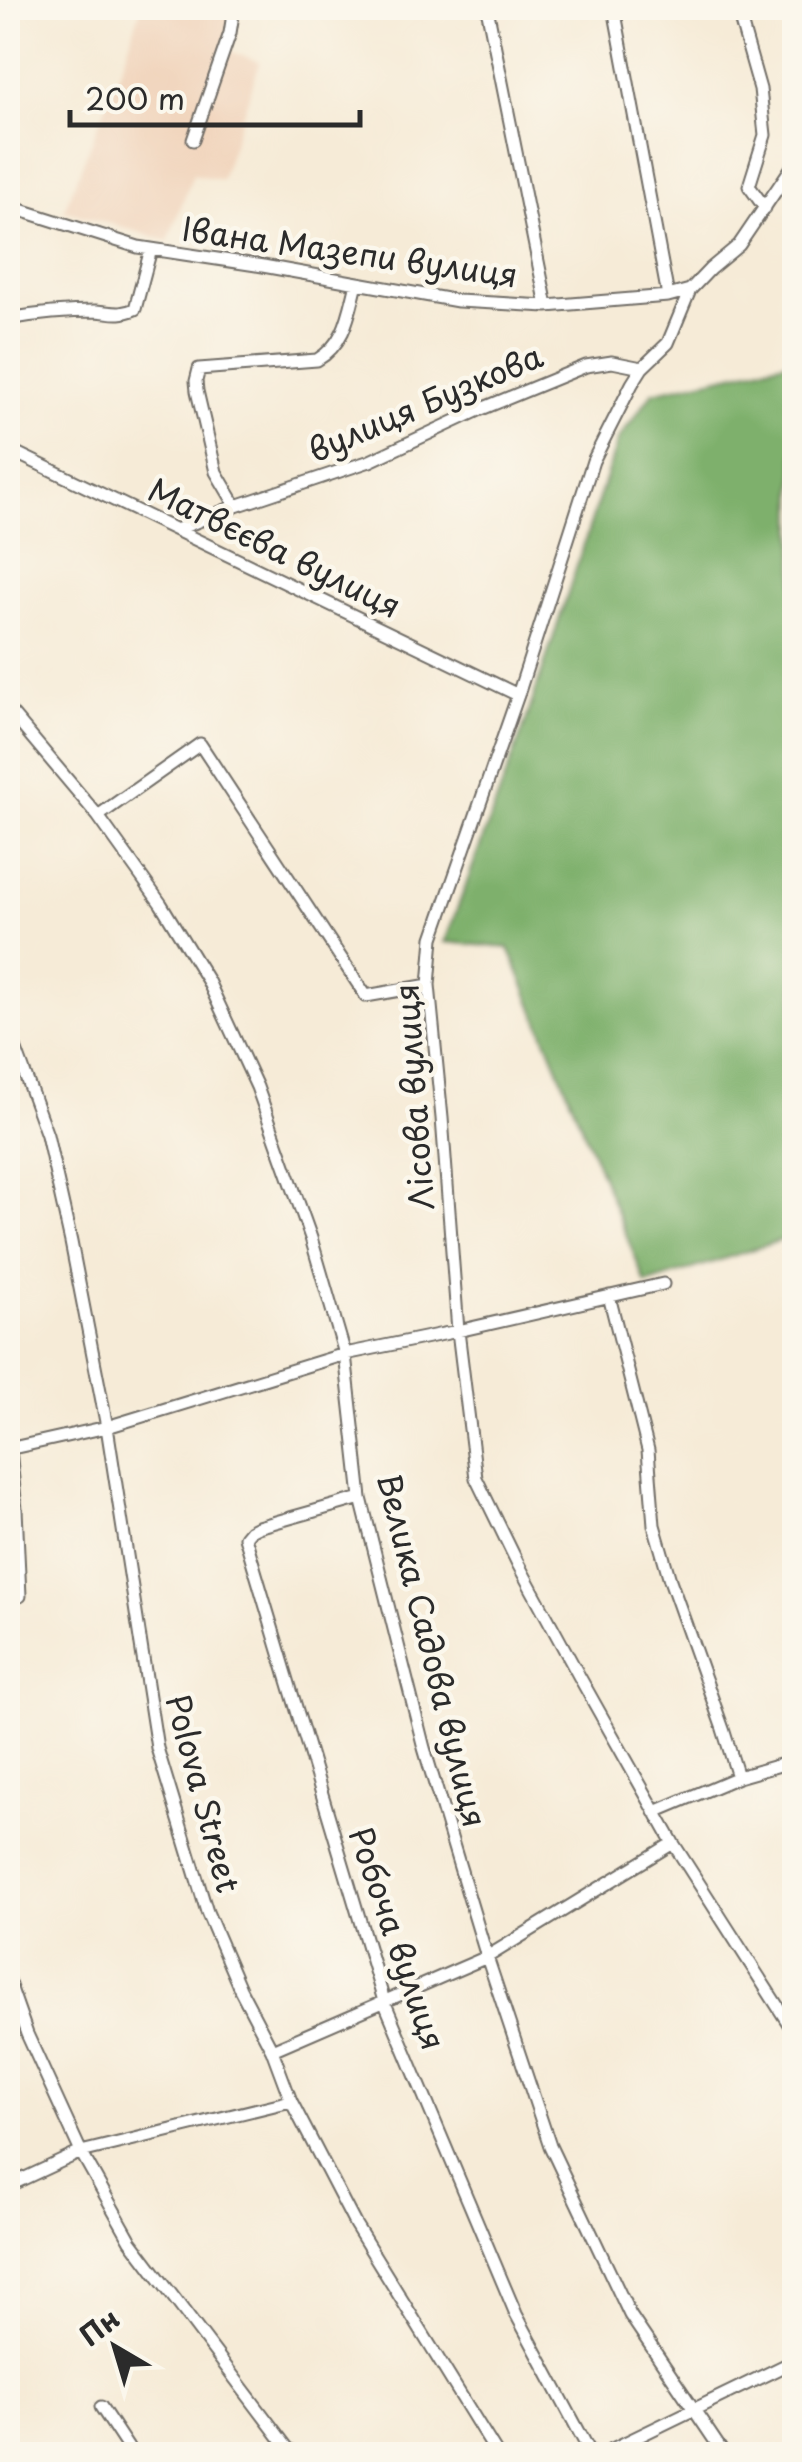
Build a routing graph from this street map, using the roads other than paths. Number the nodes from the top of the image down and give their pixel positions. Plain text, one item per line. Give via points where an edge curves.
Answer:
1 (234, 8) edge
2 (487, 8) edge
3 (614, 8) edge
4 (738, 8) edge
5 (193, 140) dead end
6 (794, 164) edge
7 (8, 206) edge
8 (764, 208) junction
9 (151, 249) junction
10 (357, 283) junction
11 (690, 290) junction
12 (668, 296) junction
13 (548, 306) junction
14 (8, 319) edge
15 (642, 368) junction
16 (8, 449) edge
17 (236, 506) junction
18 (176, 530) junction
19 (518, 695) junction
20 (8, 709) edge
21 (98, 816) junction
22 (429, 985) junction
23 (8, 1028) edge
24 (663, 1284) dead end
25 (609, 1296) junction
26 (458, 1331) junction
27 (345, 1354) junction
28 (107, 1427) junction
29 (9, 1449) edge
30 (361, 1498) junction
31 (20, 1596) dead end
32 (794, 1761) edge
33 (738, 1777) junction
34 (655, 1812) junction
35 (672, 1843) junction
36 (487, 1957) junction
37 (8, 1980) edge
38 (384, 2001) junction
39 (794, 2032) edge
40 (272, 2050) junction
41 (290, 2100) junction
42 (81, 2152) junction
43 (8, 2186) edge
44 (794, 2362) edge
45 (101, 2406) dead end
46 (694, 2412) junction
47 (8, 2442) edge
48 (14, 2454) edge
49 (132, 2454) edge
50 (292, 2454) edge
51 (498, 2454) edge
52 (591, 2454) edge
53 (602, 2454) edge
54 (724, 2454) edge

1 - 5 street
2 - 13 street
3 - 12 street
4 - 8 street via 765,135 749,186
6 - 8 street, Лісова вулиця
7 - 9 street, Івана Мазепи вулиця
8 - 11 street, Лісова вулиця via 740,244
9 - 10 street, Івана Мазепи вулиця
9 - 14 street via 135,309
10 - 13 street, Івана Мазепи вулиця via 458,301
10 - 17 street via 346,328 317,360 200,369 197,391 216,472
11 - 12 street, Івана Мазепи вулиця
11 - 15 street, Лісова вулиця via 668,343
12 - 13 street, Івана Мазепи вулиця
15 - 17 street, вулиця Бузкова via 586,366 370,461
15 - 19 street, Лісова вулиця via 593,461
16 - 18 street, Матвєєва вулиця
17 - 18 street, вулиця Бузкова
18 - 19 street, Матвєєва вулиця
19 - 22 street, Лісова вулиця via 434,938
20 - 21 street, Велика Садова вулиця
21 - 22 street via 200,744 366,996
21 - 27 street, Велика Садова вулиця via 208,981 233,1034 312,1238
22 - 26 street, Лісова вулиця
23 - 28 street, Polova Street via 47,1135
24 - 25 street
25 - 26 street
25 - 33 street via 648,1450 654,1525
26 - 27 street
26 - 34 street, Лісова вулиця via 476,1478
27 - 28 street
27 - 30 street, Велика Садова вулиця
28 - 29 street
28 - 40 street, Polova Street via 158,1748 206,1912
29 - 31 street
30 - 36 street, Велика Садова вулиця via 424,1748
30 - 38 street, Робоча вулиця via 258,1527 245,1538
32 - 33 street
33 - 34 street
34 - 35 street, Лісова вулиця
35 - 36 street
35 - 39 street, Лісова вулиця
36 - 38 street
36 - 46 street, Велика Садова вулиця via 550,2146 630,2315
37 - 42 street
38 - 40 street
38 - 52 street, Робоча вулиця via 516,2314
40 - 41 street, Polova Street
41 - 42 street
41 - 51 street, Polova Street via 355,2224
42 - 43 street
42 - 50 street via 132,2242
44 - 46 street
45 - 49 street
46 - 53 street
46 - 54 street, Велика Садова вулиця
47 - 48 street

